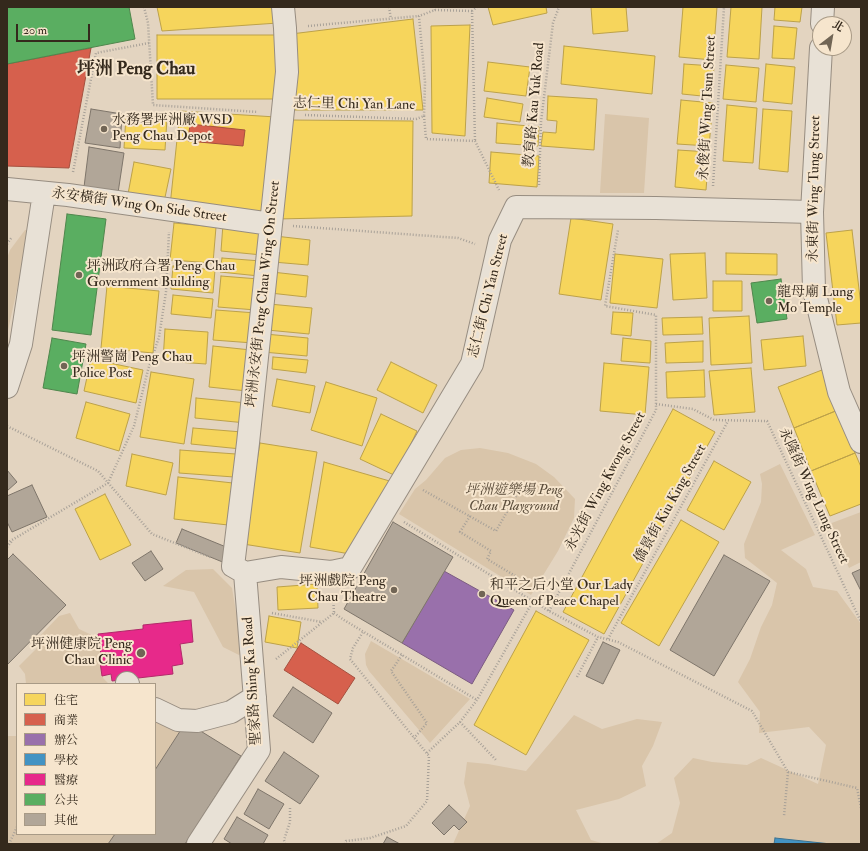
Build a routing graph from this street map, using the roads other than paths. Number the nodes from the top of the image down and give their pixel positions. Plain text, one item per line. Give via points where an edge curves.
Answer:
1 (284, 17) edge
2 (821, 56) edge
3 (7, 189) edge
4 (44, 193) junction
5 (812, 212) junction
6 (271, 224) junction
7 (7, 387) edge
8 (861, 442) edge
9 (239, 569) junction
10 (254, 688) junction
11 (156, 709) edge
12 (198, 844) edge

1 - 6 street, 坪洲永安街 Peng Chau Wing On Street via 287,72
2 - 5 street, 永東街 Wing Tung Street
3 - 4 street, 永安橫街 Wing On Side Street
4 - 6 street, 永安橫街 Wing On Side Street
4 - 7 street via 21,344
5 - 8 street, 永東街 Wing Tung Street via 814,290 839,392
5 - 9 street, 志仁街 Chi Yan Street via 516,207 500,240 472,364 350,568 331,572 281,567
6 - 9 street, 坪洲永安街 Peng Chau Wing On Street via 249,436
9 - 10 street, 聖家路 Shing Ka Road via 248,609
10 - 11 street via 231,712 197,721 178,720
10 - 12 street, 聖家路 Shing Ka Road via 259,750

